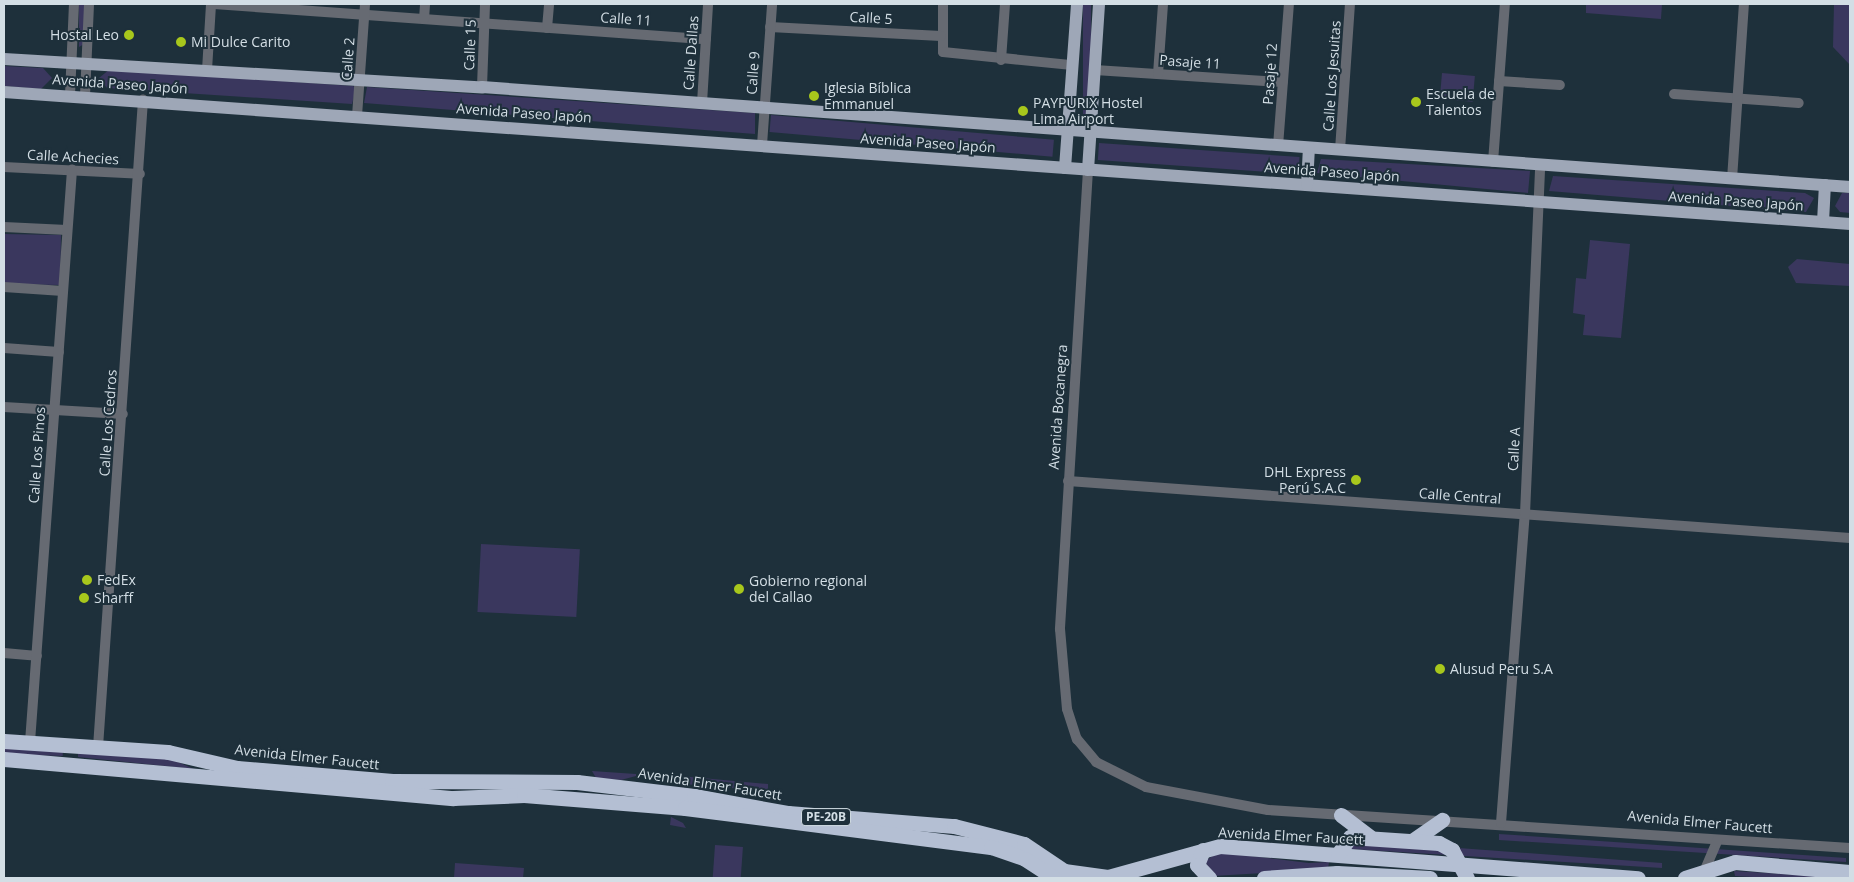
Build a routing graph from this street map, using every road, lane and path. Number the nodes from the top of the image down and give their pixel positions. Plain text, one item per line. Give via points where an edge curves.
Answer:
1 (74, 4) edge
2 (89, 4) edge
3 (213, 4) edge
4 (425, 4) edge
5 (485, 4) edge
6 (550, 4) edge
7 (708, 4) edge
8 (772, 4) edge
9 (943, 4) edge
10 (1005, 4) edge
11 (1077, 4) edge
12 (1099, 4) edge
13 (1163, 4) edge
14 (1289, 4) edge
15 (1350, 4) edge
16 (1504, 4) edge
17 (1744, 4) edge
18 (304, 7) edge
19 (365, 9) edge
20 (424, 19) junction
21 (484, 23) junction
22 (770, 27) junction
23 (547, 28) junction
24 (941, 36) junction
25 (706, 39) junction
26 (4, 59) edge
27 (1002, 60) junction
28 (71, 63) junction
29 (86, 64) junction
30 (1072, 65) junction
31 (207, 70) junction
32 (1095, 70) junction
33 (1158, 74) junction
34 (360, 79) junction
35 (1283, 82) junction
36 (1499, 82) junction
37 (1560, 85) dead end
38 (482, 87) junction
39 (4, 92) edge
40 (1674, 94) dead end
41 (70, 95) junction
42 (85, 96) junction
43 (1737, 99) junction
44 (143, 100) junction
45 (702, 103) junction
46 (1799, 103) dead end
47 (764, 108) junction
48 (357, 116) junction
49 (1067, 130) junction
50 (1091, 132) junction
51 (762, 145) junction
52 (1278, 146) junction
53 (1309, 148) junction
54 (1340, 150) junction
55 (1493, 162) junction
56 (1540, 165) junction
57 (4, 166) edge
58 (1065, 168) junction
59 (72, 170) junction
60 (1088, 170) junction
61 (140, 174) junction
62 (1732, 178) junction
63 (1307, 185) junction
64 (1825, 185) junction
65 (1850, 187) edge
66 (1539, 202) junction
67 (1823, 222) junction
68 (1850, 224) edge
69 (4, 227) edge
70 (67, 230) junction
71 (4, 287) edge
72 (63, 291) junction
73 (4, 348) edge
74 (59, 352) junction
75 (4, 407) edge
76 (54, 410) junction
77 (123, 414) junction
78 (1068, 481) junction
79 (1525, 514) junction
80 (1850, 538) edge
81 (4, 653) edge
82 (37, 656) junction
83 (4, 741) edge
84 (30, 742) junction
85 (70, 745) junction
86 (98, 747) junction
87 (4, 759) edge
88 (69, 763) junction
89 (1132, 782) joint
90 (1341, 815) junction
91 (1442, 820) junction
92 (1500, 824) junction
93 (1370, 837) junction
94 (1412, 841) junction
95 (1717, 841) junction
96 (1850, 848) edge
97 (1203, 850) junction
98 (1338, 854) junction
99 (1731, 862) junction
100 (1465, 872) edge
101 (1704, 872) junction
102 (1850, 872) edge
103 (1563, 875) edge
104 (1054, 878) edge
105 (1209, 878) edge
106 (1264, 878) edge
107 (1430, 878) edge
108 (1638, 878) edge
109 (1685, 878) edge
110 (1721, 878) edge

1 - 28 street
2 - 29 street
3 - 18 street, Calle 11
3 - 31 street
4 - 20 street
5 - 21 street, Calle 15
6 - 23 street
7 - 25 street, Calle Dallas
8 - 22 street, Calle 9
9 - 24 street
10 - 27 street
11 - 30 main road
12 - 32 main road, Avenida Bocanegra
13 - 33 street
14 - 35 street, Pasaje 12
15 - 54 street, Calle Los Jesuitas
16 - 36 street
17 - 43 street
18 - 19 street, Calle 11
19 - 20 street, Calle 11
19 - 34 street, Calle 2
20 - 21 street, Calle 11
21 - 23 street, Calle 11
21 - 38 street, Calle 15
22 - 24 street, Calle 5
22 - 47 street, Calle 9
23 - 25 street, Calle 11
24 - 27 street via 941,47 949,54
25 - 45 street, Calle Dallas
26 - 28 main road, Avenida Paseo Japón
27 - 30 street
28 - 29 main road, Avenida Paseo Japón
28 - 41 street
29 - 31 main road, Avenida Paseo Japón
29 - 42 street
30 - 49 main road
31 - 34 main road, Avenida Paseo Japón
32 - 33 street, Pasaje 11
32 - 50 main road, Avenida Bocanegra
33 - 35 street, Pasaje 11
34 - 38 main road, Avenida Paseo Japón
34 - 48 street, Calle 2
35 - 52 street, Pasaje 12
36 - 37 street
36 - 55 street
38 - 45 main road, Avenida Paseo Japón
39 - 41 main road, Avenida Paseo Japón
40 - 43 street
41 - 42 main road, Avenida Paseo Japón
42 - 44 main road, Avenida Paseo Japón
43 - 46 street
43 - 62 street
44 - 48 main road, Avenida Paseo Japón
44 - 61 street, Calle Los Cedros
45 - 47 main road, Avenida Paseo Japón
47 - 49 main road, Avenida Paseo Japón
47 - 51 street, Calle 9
48 - 51 main road, Avenida Paseo Japón
49 - 50 main road, Avenida Paseo Japón
49 - 58 main road
50 - 52 main road, Avenida Paseo Japón
50 - 60 main road, Avenida Bocanegra
51 - 58 main road, Avenida Paseo Japón
52 - 53 main road, Avenida Paseo Japón
53 - 54 main road, Avenida Paseo Japón
53 - 63 main road
54 - 55 main road, Avenida Paseo Japón
55 - 56 main road, Avenida Paseo Japón
56 - 62 main road, Avenida Paseo Japón
56 - 66 street, Calle A
57 - 59 street, Calle Achecies
58 - 60 main road, Avenida Paseo Japón
59 - 61 street, Calle Achecies
59 - 70 street, Calle Los Pinos
60 - 63 main road, Avenida Paseo Japón
60 - 78 street, Avenida Bocanegra
61 - 77 street, Calle Los Cedros
62 - 64 main road, Avenida Paseo Japón
63 - 66 main road, Avenida Paseo Japón
64 - 65 main road, Avenida Paseo Japón
64 - 67 main road
66 - 67 main road, Avenida Paseo Japón
66 - 79 street, Calle A
67 - 68 main road, Avenida Paseo Japón
69 - 70 street
70 - 72 street, Calle Los Pinos
71 - 72 street
72 - 74 street, Calle Los Pinos
73 - 74 street
74 - 76 street, Calle Los Pinos
75 - 76 street
76 - 77 street
76 - 82 street, Calle Los Pinos
77 - 86 street, Calle Los Cedros
78 - 79 street, Calle Central
78 - 89 street, Avenida Bocanegra via 1060,629 1067,709 1084,751
79 - 80 street, Calle Central
79 - 92 street, Calle A
81 - 82 street
82 - 84 street, Calle Los Pinos
83 - 84 highway, Avenida Elmer Faucett / PE-20B
84 - 85 highway, Avenida Elmer Faucett / PE-20B
85 - 86 highway, Avenida Elmer Faucett / PE-20B
85 - 88 highway
86 - 97 highway, Avenida Elmer Faucett / PE-20B via 168,752 237,768 392,781 577,782 671,792 788,813 954,826 1020,843 1054,867 1083,874 1121,875
87 - 88 highway, Avenida Elmer Faucett / PE-20B
88 - 104 highway, Avenida Elmer Faucett / PE-20B via 444,797 524,795 685,808 787,824 991,847 1025,859
89 - 90 street, Avenida Elmer Faucett via 1223,805
90 - 91 street, Avenida Elmer Faucett
90 - 93 highway
91 - 92 street, Avenida Elmer Faucett
91 - 94 highway
92 - 95 street, Avenida Elmer Faucett
93 - 94 highway
93 - 98 highway via 1350,837
94 - 100 highway via 1440,843 1452,850
95 - 96 street, Avenida Elmer Faucett
95 - 101 street
97 - 98 highway, Avenida Elmer Faucett / PE-20B via 1220,846
97 - 105 highway via 1197,865
98 - 100 highway, Avenida Elmer Faucett / PE-20B
99 - 101 highway
99 - 102 highway
99 - 110 highway
100 - 103 highway, Avenida Elmer Faucett / PE-20B
101 - 109 highway
103 - 108 highway, Avenida Elmer Faucett / PE-20B
106 - 107 highway via 1337,873

